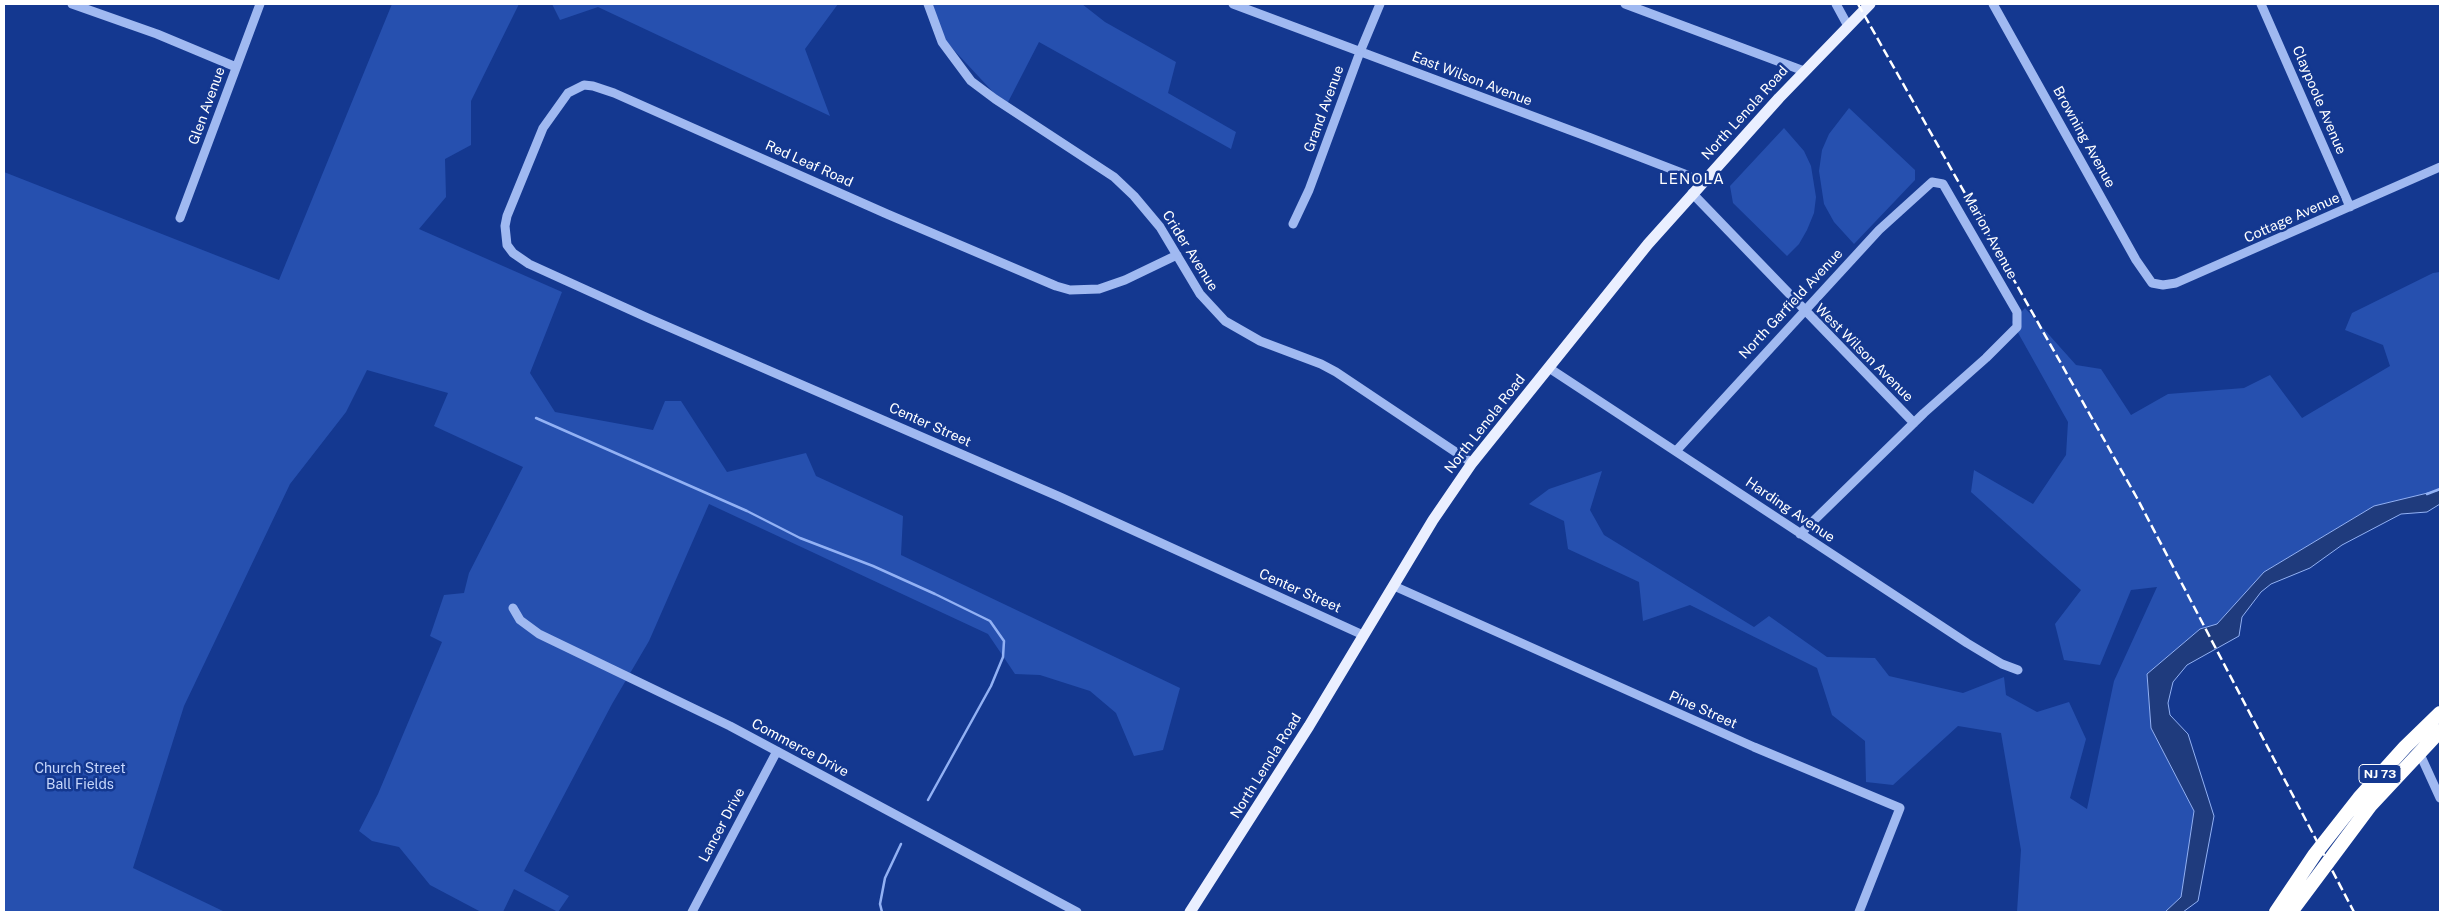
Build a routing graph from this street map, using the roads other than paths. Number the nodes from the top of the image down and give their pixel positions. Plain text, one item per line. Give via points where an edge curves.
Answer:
1 (72, 4) edge
2 (260, 4) edge
3 (928, 4) edge
4 (1233, 4) edge
5 (1380, 4) edge
6 (1625, 4) edge
7 (1836, 4) edge
8 (1870, 4) edge
9 (1993, 4) edge
10 (2261, 4) edge
11 (1848, 26) junction
12 (1360, 52) junction
13 (236, 67) junction
14 (1804, 72) junction
15 (2440, 167) edge
16 (1932, 182) joint
17 (1701, 184) junction
18 (1692, 193) junction
19 (2350, 207) junction
20 (180, 218) dead end
21 (1293, 224) dead end
22 (505, 226) joint
23 (1177, 255) junction
24 (2152, 283) joint
25 (1805, 312) junction
26 (1549, 368) junction
27 (1914, 423) junction
28 (1676, 451) junction
29 (1472, 463) junction
30 (1800, 534) junction
31 (1394, 586) junction
32 (513, 608) dead end
33 (1363, 636) junction
34 (2018, 670) dead end
35 (2440, 713) edge
36 (2440, 731) edge
37 (777, 752) junction
38 (2419, 752) junction
39 (2440, 798) edge
40 (692, 912) edge
41 (1077, 912) edge
42 (1190, 912) edge
43 (1859, 912) edge
44 (2276, 912) edge
45 (2291, 912) edge

1 - 13 street
2 - 13 street, Glen Avenue
3 - 23 street, Crider Avenue via 942,42 971,81 1119,182 1152,216
4 - 12 street, East Wilson Avenue
5 - 12 street, Grand Avenue
6 - 14 street
7 - 11 street
8 - 11 main road, North Lenola Road
9 - 24 street, Browning Avenue via 2136,260
10 - 19 street, Claypoole Avenue
11 - 14 main road, North Lenola Road
12 - 17 street, East Wilson Avenue via 1687,175
12 - 21 street, Grand Avenue via 1309,190
13 - 20 street, Glen Avenue
14 - 17 main road, North Lenola Road
15 - 19 street, Cottage Avenue
16 - 25 street, North Garfield Avenue via 1879,230
16 - 27 street, Marion Avenue via 1943,184 1949,190 2017,312 2017,327
17 - 18 main road, North Lenola Road
18 - 25 street, West Wilson Avenue
18 - 26 main road, North Lenola Road via 1636,257
19 - 24 street, Cottage Avenue via 2176,283
22 - 23 street, Red Leaf Road via 543,128 568,93 584,85 614,93 1056,286 1077,291 1099,289
22 - 33 street, Center Street via 507,245 521,259 536,267 1060,497
23 - 29 street, Crider Avenue via 1207,304 1235,329 1336,372
25 - 27 street, West Wilson Avenue
25 - 28 street, North Garfield Avenue
26 - 28 street, Harding Avenue
26 - 29 main road, North Lenola Road
27 - 30 street
28 - 30 street, Harding Avenue
29 - 31 main road, North Lenola Road
30 - 34 street, Harding Avenue via 1984,653
31 - 33 main road, North Lenola Road
31 - 43 street, Pine Street via 1754,747 1900,808
32 - 37 street, Commerce Drive via 520,620 539,634 668,694
33 - 42 main road, North Lenola Road
35 - 44 highway, NJ 73 via 2359,798
36 - 38 highway, NJ 73
37 - 40 street, Lancer Drive
37 - 41 street, Commerce Drive
38 - 39 street
38 - 45 highway, NJ 73 via 2360,819

